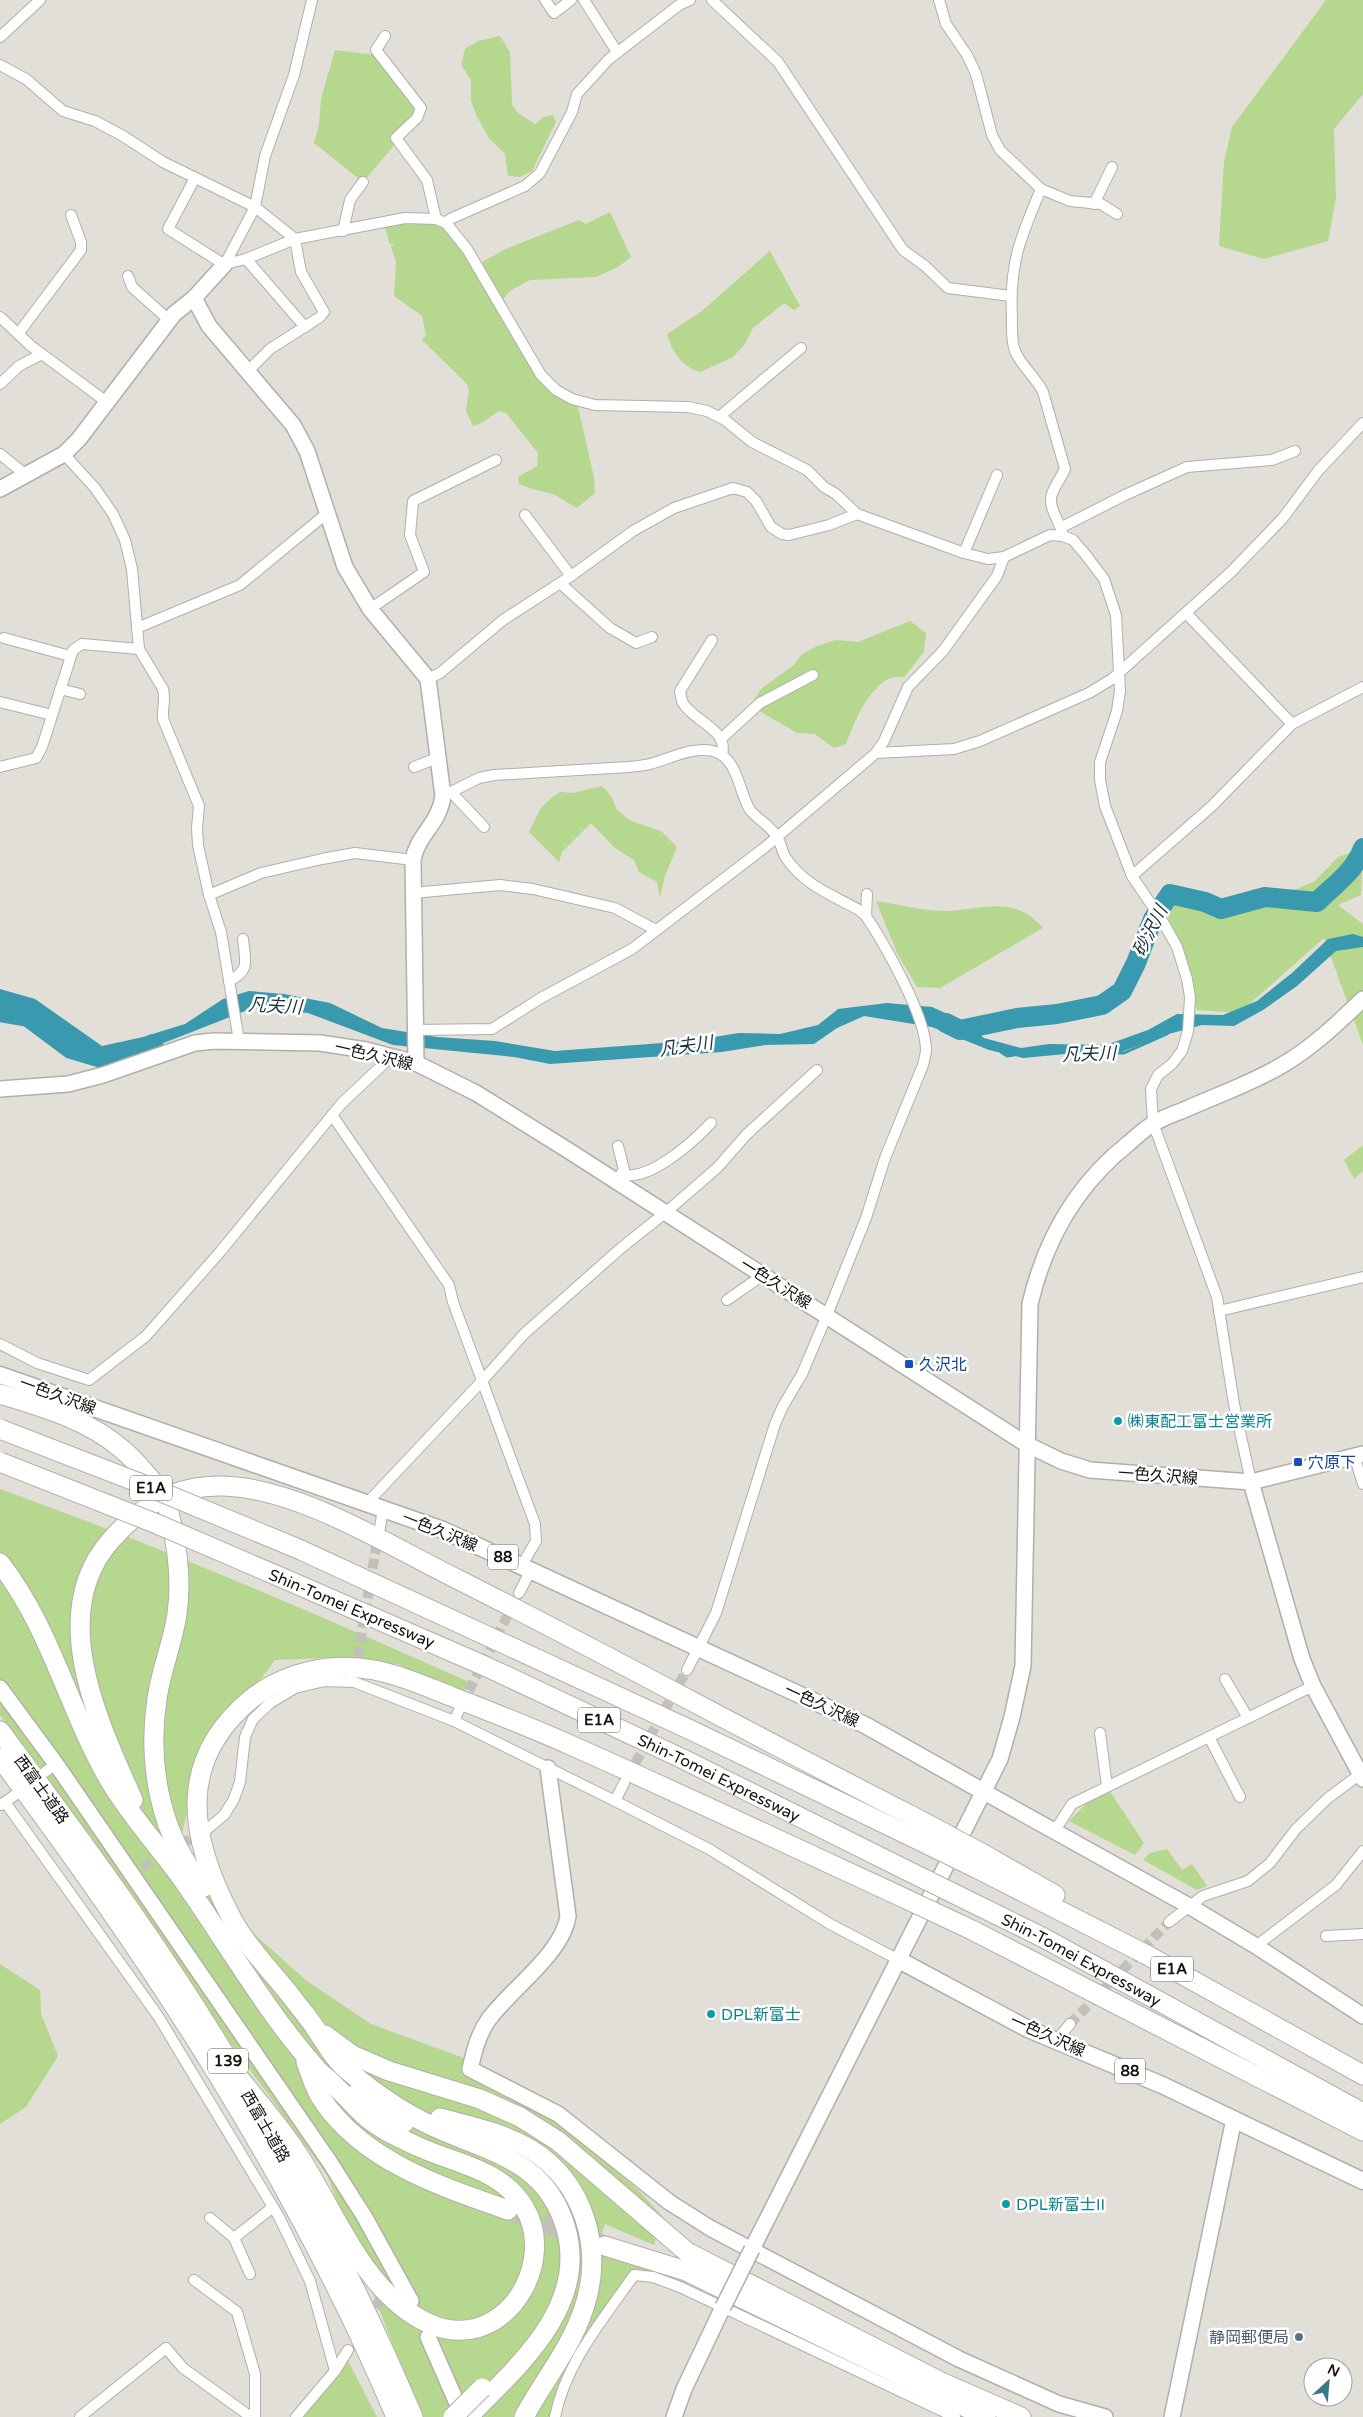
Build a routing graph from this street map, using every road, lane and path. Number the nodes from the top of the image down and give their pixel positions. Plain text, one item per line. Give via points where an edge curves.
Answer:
1 (312, 0) edge
2 (545, 0) edge
3 (571, 0) edge
4 (584, 0) edge
5 (690, 0) edge
6 (712, 0) edge
7 (939, 0) edge
8 (35, 1) edge
9 (678, 2) edge
10 (385, 36) dead end
11 (0, 37) edge
12 (617, 52) junction
13 (0, 65) edge
14 (1112, 167) dead end
15 (195, 178) junction
16 (363, 182) dead end
17 (1041, 189) junction
18 (1094, 204) junction
19 (255, 207) junction
20 (1117, 214) dead end
21 (71, 215) dead end
22 (436, 219) junction
23 (446, 223) junction
24 (343, 231) junction
25 (295, 239) junction
26 (246, 259) junction
27 (225, 265) junction
28 (128, 276) dead end
29 (1011, 296) junction
30 (194, 298) junction
31 (0, 317) edge
32 (169, 320) junction
33 (305, 327) junction
34 (18, 334) junction
35 (801, 348) dead end
36 (42, 354) junction
37 (247, 372) junction
38 (0, 384) edge
39 (108, 403) junction
40 (719, 417) junction
41 (1363, 423) edge
42 (1295, 451) dead end
43 (0, 454) edge
44 (64, 454) junction
45 (496, 460) dead end
46 (997, 475) dead end
47 (27, 476) junction
48 (0, 489) edge
49 (326, 514) junction
50 (857, 514) junction
51 (525, 516) dead end
52 (1063, 532) junction
53 (964, 552) junction
54 (1004, 557) junction
55 (571, 576) junction
56 (560, 583) junction
57 (370, 609) junction
58 (1186, 613) junction
59 (137, 628) junction
60 (652, 636) dead end
61 (4, 638) dead end
62 (712, 640) dead end
63 (139, 649) junction
64 (70, 656) junction
65 (1119, 672) junction
66 (812, 675) dead end
67 (428, 679) junction
68 (1363, 686) edge
69 (60, 689) junction
70 (80, 694) dead end
71 (0, 702) edge
72 (52, 715) junction
73 (1292, 724) junction
74 (722, 738) junction
75 (876, 753) junction
76 (722, 755) junction
77 (437, 758) junction
78 (0, 767) edge
79 (414, 767) dead end
80 (447, 794) junction
81 (484, 827) dead end
82 (777, 837) junction
83 (413, 860) junction
84 (1132, 876) junction
85 (413, 893) junction
86 (867, 894) dead end
87 (209, 895) junction
88 (866, 916) junction
89 (656, 930) junction
90 (243, 939) dead end
91 (230, 985) junction
92 (1363, 999) edge
93 (414, 1030) junction
94 (239, 1041) junction
95 (392, 1056) junction
96 (415, 1057) junction
97 (817, 1070) dead end
98 (0, 1089) edge
99 (332, 1115) junction
100 (711, 1123) dead end
101 (1153, 1124) junction
102 (618, 1146) dead end
103 (619, 1178) junction
104 (665, 1213) junction
105 (763, 1275) junction
106 (1363, 1277) edge
107 (727, 1300) dead end
108 (1219, 1311) junction
109 (827, 1315) junction
110 (0, 1344) edge
111 (0, 1375) edge
112 (482, 1382) junction
113 (0, 1394) edge
114 (0, 1430) edge
115 (1026, 1444) junction
116 (1358, 1455) edge
117 (0, 1462) edge
118 (1251, 1482) junction
119 (155, 1484) dead end
120 (1363, 1484) edge
121 (376, 1505) junction
122 (168, 1509) dead end
123 (380, 1528) tunnel mouth
124 (0, 1563) edge
125 (527, 1568) junction
126 (519, 1593) tunnel mouth
127 (699, 1649) junction
128 (688, 1670) tunnel mouth
129 (1225, 1678) dead end
130 (1312, 1686) junction
131 (0, 1688) edge
132 (460, 1708) tunnel mouth
133 (1248, 1718) junction
134 (454, 1722) junction
135 (0, 1731) edge
136 (1100, 1733) dead end
137 (1209, 1737) junction
138 (0, 1758) edge
139 (548, 1768) junction
140 (1362, 1775) edge
141 (624, 1783) tunnel mouth
142 (1107, 1786) junction
143 (984, 1792) junction
144 (15, 1794) dead end
145 (1240, 1797) dead end
146 (615, 1801) junction
147 (2, 1804) edge
148 (205, 1830) tunnel mouth
149 (1054, 1832) junction
150 (150, 1838) junction
151 (1363, 1851) edge
152 (981, 1862) junction
153 (1189, 1906) junction
154 (232, 1920) junction
155 (1169, 1922) tunnel mouth
156 (1363, 1934) edge
157 (1326, 1936) dead end
158 (1256, 1946) junction
159 (899, 1960) junction
160 (1363, 2016) edge
161 (1070, 2024) tunnel mouth
162 (314, 2026) junction
163 (1057, 2040) junction
164 (301, 2050) junction
165 (236, 2074) junction
166 (352, 2074) junction
167 (1363, 2075) edge
168 (335, 2085) junction
169 (1363, 2113) edge
170 (1234, 2119) junction
171 (1363, 2131) edge
172 (1363, 2181) edge
173 (292, 2202) junction
174 (273, 2207) junction
175 (508, 2210) tunnel mouth
176 (210, 2218) dead end
177 (234, 2238) junction
178 (606, 2246) tunnel mouth
179 (752, 2249) junction
180 (250, 2274) dead end
181 (194, 2280) dead end
182 (411, 2301) dead end
183 (723, 2307) junction
184 (428, 2337) dead end
185 (348, 2350) dead end
186 (335, 2371) junction
187 (484, 2394) junction
188 (87, 2415) edge
189 (251, 2417) edge
190 (255, 2417) edge
191 (296, 2417) edge
192 (385, 2417) edge
193 (396, 2417) edge
194 (413, 2417) edge
195 (453, 2417) edge
196 (463, 2417) edge
197 (468, 2417) edge
198 (524, 2417) edge
199 (555, 2417) edge
200 (674, 2417) edge
201 (954, 2417) edge
202 (986, 2417) edge
203 (1021, 2417) edge
204 (1105, 2417) edge
205 (1172, 2417) edge

1 - 19 street via 294,75 265,156
2 - 3 street via 554,13
4 - 12 street
5 - 9 street
6 - 29 street via 778,62 903,250 948,288
7 - 17 street via 946,24 976,74 996,142 1025,176
8 - 11 street
9 - 12 street
10 - 22 street via 376,50 421,108 417,118 396,138 427,180
12 - 23 street via 577,94 572,112 540,174 525,186
13 - 15 street via 26,79 63,111 102,125
14 - 18 street
15 - 19 street
15 - 27 street via 168,229
16 - 24 street via 350,200
17 - 18 street via 1070,201
17 - 29 street via 1013,265
18 - 20 street via 1101,204
19 - 25 street
19 - 27 street
21 - 34 street via 81,250
22 - 23 street
22 - 24 street via 405,218
23 - 40 street via 467,250 541,375 556,390 572,399 595,405 688,407
24 - 25 street
25 - 26 street
25 - 33 street via 300,272 324,312
26 - 27 street
26 - 33 street
27 - 30 street
28 - 32 street via 132,287
29 - 52 street via 1016,353 1039,383 1065,469 1051,496 1051,504
30 - 32 street
30 - 37 street via 209,326
31 - 34 street
32 - 39 street
33 - 37 street via 270,349
34 - 36 street
35 - 40 street
36 - 38 street via 19,366
36 - 39 street
37 - 49 street via 293,425 307,451
39 - 44 street
40 - 50 street via 752,442 807,470
41 - 58 street via 1318,470 1283,518
42 - 52 street via 1272,460 1187,467 1125,495
43 - 47 street
44 - 47 street
44 - 59 street via 95,488 113,514 125,540 132,569
45 - 57 street via 413,502 410,535 424,572
46 - 53 street
47 - 48 street
49 - 57 street via 345,567
49 - 59 street via 240,585
50 - 53 street
50 - 55 street via 829,525 782,534 771,527 747,492 733,488 674,508 633,531
51 - 55 street
52 - 54 street
52 - 65 street via 1085,554 1112,597
53 - 54 street via 988,559
54 - 75 street via 997,576 943,651 908,687
55 - 56 street
56 - 60 street via 610,628 636,642
56 - 67 street via 503,620 440,673
57 - 67 street
58 - 65 street
58 - 73 street
59 - 63 street
61 - 64 street
62 - 74 street via 680,691 682,703
63 - 64 street via 82,644 72,650
63 - 87 street via 163,689 163,719 199,806 196,828
64 - 69 street
65 - 75 street via 1089,694 980,741 954,749
65 - 84 street via 1117,711 1100,762 1100,780 1105,806
66 - 74 street via 760,703
67 - 77 street
68 - 73 street
69 - 70 street
69 - 72 street
71 - 72 street
72 - 78 street via 36,758
73 - 84 street via 1212,806
74 - 76 street
75 - 82 street
76 - 80 street via 713,750 695,751 648,765 494,775 478,778
76 - 82 street via 736,774 752,812
77 - 79 street
77 - 80 street
80 - 81 street
80 - 83 street via 441,810 415,850
82 - 88 street via 785,856 808,882
82 - 89 street
83 - 85 street
83 - 87 street via 355,853 260,873
84 - 101 street via 1177,947 1187,979 1190,1013 1182,1051 1158,1075 1151,1089
85 - 89 street via 500,885 533,889 615,908
85 - 93 street
86 - 88 street
87 - 91 street via 221,932
88 - 109 street via 916,1006 926,1050 924,1065 885,1158 866,1218
89 - 93 street via 632,949 541,998 492,1029
90 - 91 street via 245,969
91 - 94 street
92 - 101 street via 1339,1022 1285,1063
93 - 96 street
94 - 95 street, 一色久沢線 via 320,1043
94 - 98 street, 一色久沢線 via 195,1043 68,1084
95 - 96 street, 一色久沢線
95 - 99 street
96 - 103 street, 一色久沢線
97 - 104 street via 748,1134 717,1168
99 - 110 street via 220,1252 146,1336 89,1380 37,1363
99 - 112 street via 449,1285
100 - 103 street via 694,1141 667,1160 638,1174
101 - 108 street via 1217,1297
101 - 115 street via 1105,1163 1082,1189 1066,1212 1037,1273 1030,1304
102 - 103 street via 624,1170
103 - 104 street, 一色久沢線
104 - 105 street, 一色久沢線
104 - 112 street via 524,1334
105 - 107 street
105 - 109 street, 一色久沢線
106 - 108 street
108 - 118 street
109 - 115 street, 一色久沢線
109 - 127 street via 802,1374 775,1424 728,1579
111 - 121 main road, 一色久沢線 / 88
112 - 121 street
112 - 125 street via 537,1530
113 - 119 highway via 46,1408 99,1432 124,1451
114 - 152 highway, Shin-Tomei Expressway / E1A, bridge via 301,1550 902,1832
115 - 118 street, 一色久沢線 via 1061,1461 1090,1470
115 - 143 street via 1023,1666 1000,1759
116 - 118 street, 一色久沢線
116 - 120 street
117 - 169 highway, Shin-Tomei Expressway / E1A, bridge via 158,1524 287,1580 495,1671 683,1759 1042,1937
118 - 130 street via 1285,1606
121 - 123 street
121 - 125 main road, 一色久沢線 / 88 via 443,1530
122 - 154 highway via 174,1531 179,1580 177,1614 152,1736 154,1775 162,1808 194,1875
124 - 150 highway via 16,1583 35,1618 74,1711 112,1784
125 - 126 street
125 - 127 main road, 一色久沢線 / 88
127 - 128 street
127 - 143 main road, 一色久沢線 / 88 via 865,1725
129 - 133 street
130 - 133 street
130 - 140 street
131 - 182 street via 50,1768 329,2161 364,2216 393,2280
132 - 134 street
133 - 137 street
134 - 139 street
134 - 148 street via 354,1679 295,1688 270,1703 253,1719 245,1737 240,1782 234,1799 224,1815
135 - 165 highway, 西富士道路 / 139 via 115,1890
136 - 142 street
137 - 142 street
137 - 145 street
138 - 173 highway, 西富士道路 / 139 via 171,2001 235,2101
139 - 146 street
139 - 179 street via 568,1916 566,1930 489,2019 476,2044 470,2069 558,2114 669,2202
140 - 153 street via 1328,1798 1296,1829 1270,1863 1248,1881 1203,1896
141 - 146 street
142 - 149 street via 1072,1804
143 - 149 street
143 - 159 street
144 - 147 street
146 - 159 street via 710,1849 830,1924
147 - 174 street via 158,2016
149 - 153 street
150 - 152 highway, bridge via 106,1739 89,1690 79,1625 84,1598 91,1574 105,1547 144,1508 173,1494 224,1486 300,1503 348,1524 574,1638 912,1816
150 - 164 highway
151 - 158 street via 1336,1885
152 - 167 highway, Shin-Tomei Expressway / E1A
153 - 155 street
153 - 158 street
154 - 162 highway
154 - 171 highway, bridge via 207,1864 196,1828 196,1803 203,1766 225,1724 257,1694 302,1673 336,1667 374,1670 412,1681 518,1722 906,1899
156 - 157 street
158 - 160 street
159 - 163 main road, 一色久沢線 / 88 via 1028,2029
159 - 179 street
161 - 163 street
162 - 166 highway via 334,2058
162 - 203 highway via 352,2055 480,2099 520,2117 558,2141 687,2252 941,2382
163 - 170 main road, 一色久沢線 / 88
164 - 168 highway
164 - 175 highway via 321,2100 338,2120 374,2150 432,2183
165 - 168 highway via 297,2153 369,2273 393,2299 431,2325 455,2331 490,2322 516,2302 529,2280 536,2250 525,2208 494,2177 420,2147 368,2119
165 - 194 highway, 西富士道路 / 139 via 320,2220 366,2310
166 - 187 highway via 428,2124 515,2161 534,2175 558,2208 570,2252 561,2302 534,2346
166 - 198 highway via 403,2103 437,2117 485,2130 530,2149 566,2179 576,2196 583,2210 591,2244 589,2287 584,2308 567,2346
168 - 187 highway via 425,2134 509,2169 527,2182 550,2215 560,2254 554,2294 542,2319
170 - 172 main road, 一色久沢線 / 88
170 - 205 street
173 - 192 highway
173 - 193 highway, 西富士道路 / 139 via 352,2318
174 - 177 street
174 - 186 street via 310,2281
176 - 177 street
177 - 180 street
178 - 202 highway via 686,2271
179 - 183 street, bridge
179 - 204 street via 959,2359 1059,2404
181 - 190 street via 237,2312 255,2374
183 - 199 street via 653,2277 634,2275 579,2354 564,2385
183 - 200 street
183 - 201 street
184 - 196 street
185 - 186 street
186 - 191 street
187 - 195 highway, bridge
187 - 197 highway
188 - 189 street via 166,2348 183,2368

